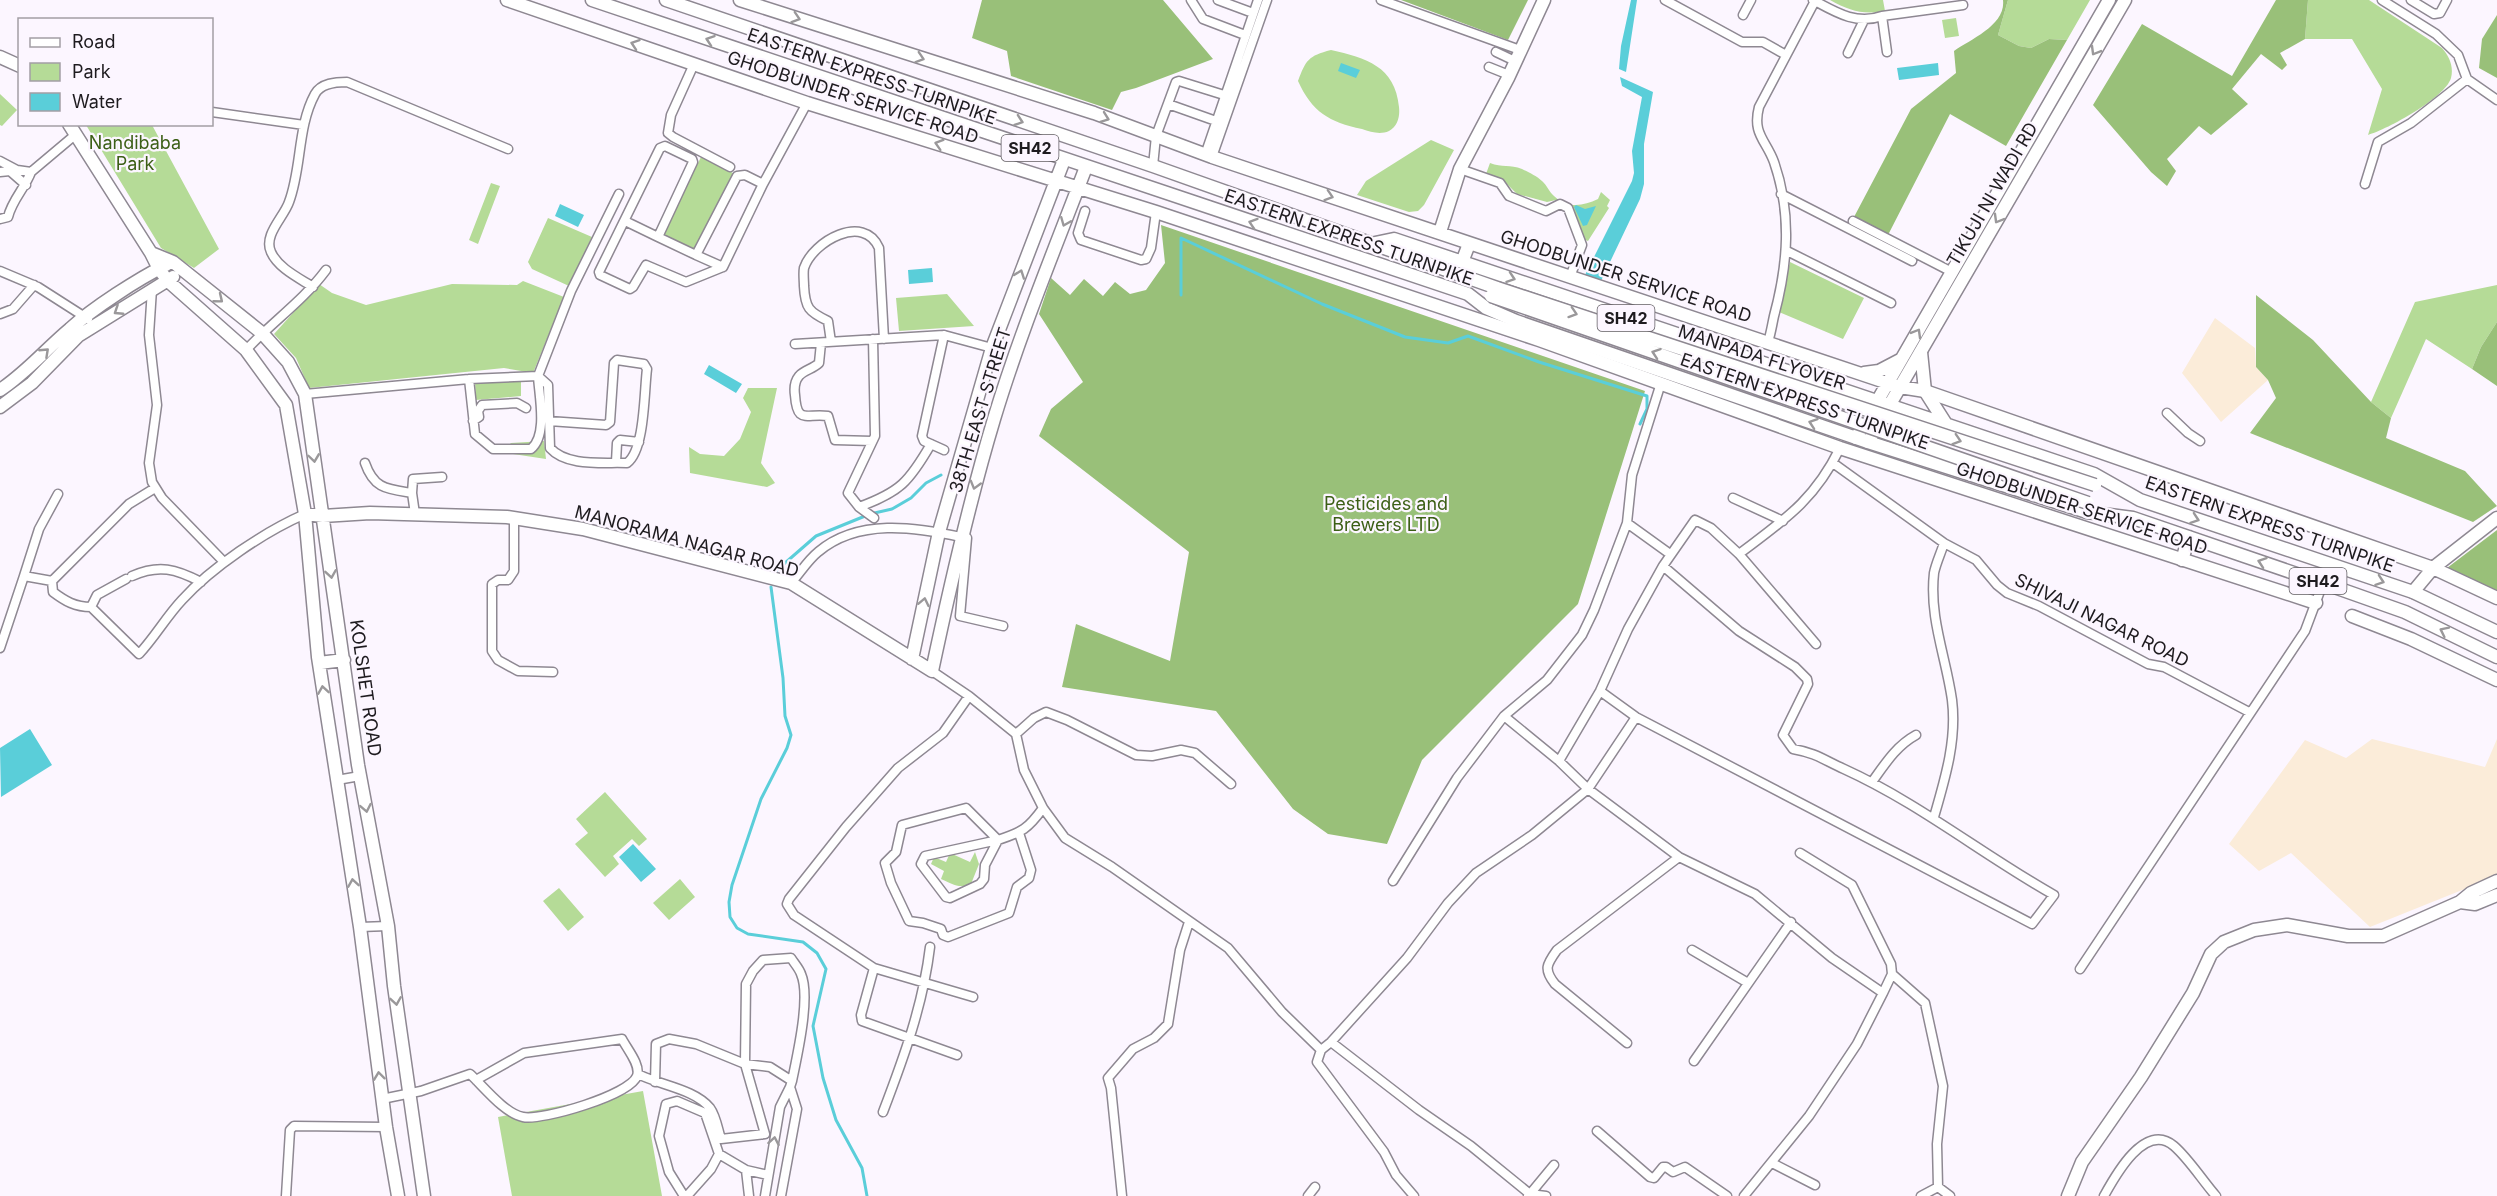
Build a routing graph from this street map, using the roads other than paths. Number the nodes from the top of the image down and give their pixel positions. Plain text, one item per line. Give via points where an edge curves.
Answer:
1 (507, 0) edge
2 (592, 0) edge
3 (666, 0) edge
4 (740, 0) edge
5 (1191, 0) edge
6 (1218, 0) edge
7 (1258, 0) edge
8 (1267, 0) edge
9 (1381, 0) edge
10 (1544, 0) edge
11 (1665, 0) edge
12 (1751, 0) edge
13 (2109, 0) edge
14 (2125, 0) edge
15 (2382, 0) edge
16 (2411, 0) edge
17 (2447, 0) edge
18 (1814, 1) edge
19 (1963, 4) dead end
20 (1253, 13) junction
21 (1743, 15) dead end
22 (1882, 16) junction
23 (1864, 20) junction
24 (1245, 35) junction
25 (1496, 52) dead end
26 (1887, 52) dead end
27 (1848, 53) dead end
28 (1518, 55) junction
29 (1786, 55) junction
30 (0, 57) edge
31 (694, 64) junction
32 (18, 65) edge
33 (1489, 67) dead end
34 (1509, 75) junction
35 (2467, 79) junction
36 (1224, 95) junction
37 (2497, 100) edge
38 (807, 103) junction
39 (1168, 104) junction
40 (213, 112) edge
41 (1216, 121) junction
42 (304, 125) junction
43 (72, 130) edge
44 (1156, 136) junction
45 (508, 149) dead end
46 (1209, 156) junction
47 (1064, 160) junction
48 (0, 161) edge
49 (1153, 166) junction
50 (730, 167) dead end
51 (1086, 167) junction
52 (1460, 170) junction
53 (0, 172) edge
54 (32, 172) junction
55 (1056, 180) junction
56 (763, 184) junction
57 (2365, 184) dead end
58 (26, 185) junction
59 (1079, 187) junction
60 (619, 194) dead end
61 (1781, 194) junction
62 (1085, 211) dead end
63 (1156, 212) junction
64 (0, 219) edge
65 (625, 221) junction
66 (1853, 221) dead end
67 (1440, 232) junction
68 (658, 237) junction
69 (1375, 243) junction
70 (1469, 244) junction
71 (1787, 250) junction
72 (151, 253) junction
73 (696, 255) junction
74 (1462, 261) junction
75 (1912, 261) dead end
76 (178, 266) junction
77 (723, 267) junction
78 (159, 269) junction
79 (326, 270) dead end
80 (1, 271) edge
81 (1952, 272) junction
82 (1570, 277) junction
83 (168, 281) junction
84 (34, 285) junction
85 (313, 287) junction
86 (152, 289) junction
87 (1494, 292) junction
88 (1468, 294) junction
89 (1013, 295) junction
90 (1033, 301) junction
91 (1891, 303) dead end
92 (0, 314) edge
93 (90, 322) junction
94 (262, 333) junction
95 (944, 335) junction
96 (1541, 335) junction
97 (1768, 337) junction
98 (873, 339) junction
99 (884, 339) junction
100 (826, 342) junction
101 (795, 345) dead end
102 (992, 348) junction
103 (246, 350) junction
104 (1921, 351) junction
105 (1902, 359) junction
106 (1766, 365) junction
107 (1863, 374) junction
108 (537, 376) junction
109 (470, 379) junction
110 (1661, 383) junction
111 (1894, 385) junction
112 (0, 390) edge
113 (1925, 391) junction
114 (304, 394) junction
115 (1753, 403) junction
116 (1884, 403) junction
117 (0, 407) edge
118 (526, 408) dead end
119 (2167, 412) dead end
120 (473, 421) junction
121 (549, 421) junction
122 (1947, 424) junction
123 (1862, 440) junction
124 (873, 441) junction
125 (2200, 441) dead end
126 (639, 442) junction
127 (931, 444) junction
128 (1840, 448) junction
129 (944, 450) dead end
130 (616, 462) junction
131 (365, 463) dead end
132 (1833, 463) junction
133 (442, 477) dead end
134 (155, 488) junction
135 (412, 493) junction
136 (58, 494) dead end
137 (1733, 498) dead end
138 (2140, 500) junction
139 (859, 507) junction
140 (305, 514) junction
141 (416, 514) junction
142 (322, 516) junction
143 (514, 518) junction
144 (874, 518) dead end
145 (2133, 518) junction
146 (2497, 518) edge
147 (1783, 521) junction
148 (1627, 523) junction
149 (939, 532) junction
150 (964, 537) junction
151 (2189, 537) junction
152 (1944, 543) junction
153 (1670, 554) junction
154 (1738, 554) junction
155 (2182, 560) junction
156 (225, 562) junction
157 (1664, 566) junction
158 (2433, 568) junction
159 (24, 576) junction
160 (52, 581) junction
161 (201, 582) junction
162 (791, 583) junction
163 (2323, 583) junction
164 (2413, 592) junction
165 (2497, 598) edge
166 (2316, 603) junction
167 (91, 608) junction
168 (2352, 616) dead end
169 (1003, 626) dead end
170 (2497, 632) edge
171 (1816, 644) dead end
172 (0, 648) edge
173 (2497, 657) edge
174 (912, 659) junction
175 (344, 660) junction
176 (319, 663) junction
177 (932, 670) junction
178 (553, 672) dead end
179 (2497, 680) edge
180 (1600, 691) junction
181 (969, 696) junction
182 (2249, 712) junction
183 (1503, 716) junction
184 (1636, 717) junction
185 (1016, 734) junction
186 (1916, 735) dead end
187 (1559, 761) junction
188 (360, 776) junction
189 (337, 780) junction
190 (1872, 782) junction
191 (1231, 784) dead end
192 (1588, 789) junction
193 (1043, 808) junction
194 (1934, 818) junction
195 (1019, 833) junction
196 (998, 840) junction
197 (1800, 853) dead end
198 (1679, 857) junction
199 (1393, 881) dead end
200 (2497, 881) edge
201 (2497, 896) edge
202 (2460, 903) junction
203 (1189, 922) junction
204 (1791, 922) junction
205 (388, 926) junction
206 (360, 927) junction
207 (930, 947) dead end
208 (1692, 950) dead end
209 (874, 968) junction
210 (2080, 969) dead end
211 (1892, 974) junction
212 (926, 983) junction
213 (1748, 983) junction
214 (1883, 993) junction
215 (973, 997) dead end
216 (911, 1038) junction
217 (1331, 1042) junction
218 (1627, 1043) dead end
219 (1321, 1050) junction
220 (957, 1055) dead end
221 (1694, 1061) dead end
222 (745, 1064) junction
223 (638, 1074) junction
224 (476, 1080) junction
225 (655, 1082) junction
226 (791, 1084) junction
227 (410, 1092) junction
228 (382, 1099) junction
229 (883, 1112) dead end
230 (386, 1127) junction
231 (1597, 1131) dead end
232 (719, 1154) junction
233 (1772, 1163) junction
234 (1554, 1165) dead end
235 (746, 1170) junction
236 (768, 1175) junction
237 (1815, 1185) dead end
238 (1315, 1187) dead end
239 (1938, 1187) junction
240 (766, 1191) edge
241 (781, 1192) edge
242 (1529, 1195) edge
243 (286, 1196) edge
244 (398, 1196) edge
245 (424, 1196) edge
246 (686, 1196) edge
247 (749, 1196) edge
248 (1122, 1196) edge
249 (1308, 1196) edge
250 (1414, 1196) edge
251 (1546, 1196) edge
252 (1727, 1196) edge
253 (1744, 1196) edge
254 (1922, 1196) edge
255 (1950, 1196) edge
256 (2068, 1196) edge
257 (2104, 1196) edge
258 (2216, 1196) edge

31 -> 1 street, GHODBUNDER SERVICE ROAD
47 -> 2 street, EASTERN EXPRESS TURNPIKE / SH42
3 -> 49 street, EASTERN EXPRESS TURNPIKE / SH42
4 -> 44 street, GHODBUNDER SERVICE ROAD
5 - 24 street via 1203,19
6 - 20 street
7 - 20 street
8 - 46 street
9 - 28 street
10 - 28 street
11 - 29 street via 1742,42 1763,42
12 - 21 street
13 - 81 street, TIKUJI NI WADI RD
14 -> 104 street, TIKUJI NI WADI RD
15 - 35 street via 2436,34 2458,55
16 - 17 street via 2438,14
18 - 23 street via 1842,15
18 - 29 street
19 - 22 street
20 - 24 street
22 - 23 street
22 - 26 street
23 - 27 street
24 - 36 street
25 - 28 street
28 - 34 street
29 - 61 street via 1756,120 1759,135 1774,161
30 - 32 street
31 - 38 street, GHODBUNDER SERVICE ROAD
31 - 50 street via 671,115 668,133
33 - 34 street
34 - 52 street
35 - 37 street
35 - 57 street via 2407,126 2378,142
36 - 39 street via 1179,81
36 - 41 street
55 -> 38 street, GHODBUNDER SERVICE ROAD
38 - 56 street
39 - 41 street
39 - 44 street
40 - 42 street
41 - 46 street
42 - 45 street via 315,92 327,84 347,82
42 - 85 street via 290,202 269,239 270,251 280,265
43 - 54 street
43 - 72 street
44 - 46 street, GHODBUNDER SERVICE ROAD
44 - 49 street
46 -> 67 street, GHODBUNDER SERVICE ROAD
47 - 51 street, EASTERN EXPRESS TURNPIKE / SH42
47 - 55 street, 38TH EAST STREET
48 - 54 street
49 - 69 street, EASTERN EXPRESS TURNPIKE / SH42
51 - 59 street, 38TH EAST STREET
88 -> 51 street, EASTERN EXPRESS TURNPIKE / SH42
52 - 67 street
52 - 82 street via 1500,183 1509,196 1546,211 1560,204 1568,208 1582,245
53 - 58 street via 10,171
54 - 58 street
55 - 59 street, GHODBUNDER SERVICE ROAD
89 -> 55 street, 38TH EAST STREET
56 - 73 street via 745,175 737,176
56 - 77 street
58 - 64 street via 8,217
59 - 63 street, GHODBUNDER SERVICE ROAD
59 -> 90 street, 38TH EAST STREET
60 - 108 street via 571,291
61 - 71 street
61 - 75 street
62 - 63 street via 1078,233 1081,240 1142,260 1151,248
63 - 96 street, GHODBUNDER SERVICE ROAD
65 - 68 street
65 - 68 street via 660,148 670,148 693,162
65 - 77 street via 599,272 610,280 630,289 646,265 686,282
66 - 81 street
67 - 70 street, GHODBUNDER SERVICE ROAD
68 - 73 street
69 - 74 street, EASTERN EXPRESS TURNPIKE / SH42 via 1394,239
69 - 87 street, MANPADA FLYOVER
70 - 74 street
70 - 82 street, GHODBUNDER SERVICE ROAD
71 - 91 street
71 - 97 street
72 - 76 street, KOLSHET ROAD
72 - 78 street
73 - 77 street
74 -> 106 street, EASTERN EXPRESS TURNPIKE / SH42
76 - 78 street
76 - 83 street
76 -> 94 street, KOLSHET ROAD
78 - 83 street
78 - 93 street
79 - 85 street
80 - 84 street
105 -> 81 street, TIKUJI NI WADI RD
82 - 97 street, GHODBUNDER SERVICE ROAD
83 - 86 street
83 - 103 street
84 - 92 street via 13,309
84 - 93 street
85 - 94 street
86 -> 93 street
86 - 134 street via 149,335 157,405 149,463
87 - 88 street, MANPADA FLYOVER
87 -> 138 street, MANPADA FLYOVER, bridge
145 -> 87 street, MANPADA FLYOVER, bridge
88 - 96 street, EASTERN EXPRESS TURNPIKE / SH42 via 1486,308
89 - 90 street
89 - 102 street, 38TH EAST STREET
90 -> 150 street, 38TH EAST STREET via 994,418
112 -> 93 street via 72,327
93 - 117 street via 14,398
94 - 103 street
94 - 114 street, KOLSHET ROAD via 288,362
95 - 99 street
95 - 102 street
95 - 127 street via 922,436
96 - 110 street, GHODBUNDER SERVICE ROAD
96 - 115 street, EASTERN EXPRESS TURNPIKE / SH42
97 - 107 street, GHODBUNDER SERVICE ROAD
98 - 99 street
98 - 100 street
98 - 124 street
99 - 100 street via 879,248 872,237 841,232 812,254 804,269 806,305 828,321
100 - 101 street
100 - 124 street via 819,363 797,378 794,385 798,414 828,416 835,440
102 - 149 street, 38TH EAST STREET
103 - 140 street via 286,405
104 - 111 street, TIKUJI NI WADI RD
104 - 113 street
105 - 107 street via 1888,368
105 - 111 street, TIKUJI NI WADI RD
106 - 115 street
106 - 116 street, EASTERN EXPRESS TURNPIKE / SH42
107 - 111 street, GHODBUNDER SERVICE ROAD
108 - 109 street
108 - 120 street via 539,438 531,449 493,449 475,434
108 - 121 street via 548,385
109 - 114 street
109 - 120 street
110 - 128 street, GHODBUNDER SERVICE ROAD
110 - 148 street via 1632,475
111 - 113 street, GHODBUNDER SERVICE ROAD
111 - 116 street, TIKUJI NI WADI RD
113 - 122 street
113 - 158 street, GHODBUNDER SERVICE ROAD
114 -> 142 street, KOLSHET ROAD
123 -> 115 street, EASTERN EXPRESS TURNPIKE / SH42
116 - 122 street, EASTERN EXPRESS TURNPIKE / SH42
116 - 123 street, TIKUJI NI WADI RD
118 - 120 street via 517,403 482,405 479,417
119 - 125 street
121 - 126 street via 606,425 610,422 614,363 617,360 644,364 647,369
121 - 130 street via 550,448 555,454 571,460
122 - 138 street, EASTERN EXPRESS TURNPIKE / SH42 via 2094,474
123 - 145 street, EASTERN EXPRESS TURNPIKE / SH42 via 2087,512
124 - 139 street via 848,493
126 - 130 street via 632,459 627,463
126 - 130 street via 620,440
127 - 129 street
127 - 139 street via 916,471 892,494
128 - 132 street
128 - 155 street, GHODBUNDER SERVICE ROAD
131 - 135 street via 370,477 387,489
132 - 147 street via 1800,508
132 - 152 street, SHIVAJI NAGAR ROAD
133 - 135 street via 413,479
134 - 156 street
134 - 160 street via 129,504
135 - 141 street
136 - 159 street via 39,529
137 - 147 street
138 -> 164 street, EASTERN EXPRESS TURNPIKE / SH42
139 - 144 street
140 - 142 street, MANORAMA NAGAR ROAD
140 - 156 street via 278,526
140 - 176 street
141 - 142 street, MANORAMA NAGAR ROAD
141 - 143 street, MANORAMA NAGAR ROAD
142 -> 175 street, KOLSHET ROAD
143 - 162 street, MANORAMA NAGAR ROAD via 583,529
143 - 178 street via 514,571 508,580 492,584 492,651 498,660 518,671
145 - 151 street, EASTERN EXPRESS TURNPIKE / SH42
146 - 158 street
147 - 154 street
148 - 153 street
148 - 183 street via 1582,635 1547,680
149 - 150 street
149 - 162 street via 886,527 840,539 818,552
174 -> 149 street, 38TH EAST STREET
150 - 169 street via 960,616
150 - 177 street, 38TH EAST STREET
151 - 155 street
163 -> 151 street, EASTERN EXPRESS TURNPIKE / SH42
152 - 182 street, SHIVAJI NAGAR ROAD via 1976,560 2007,593
152 - 194 street via 1932,597 1952,702 1953,739
153 - 154 street via 1695,520 1711,528
153 - 157 street
154 - 171 street
155 - 166 street, GHODBUNDER SERVICE ROAD
156 - 161 street
157 - 180 street via 1628,629
157 - 190 street via 1739,631 1807,679 1785,728 1785,741 1793,749 1812,752
158 - 164 street
158 - 165 street, GHODBUNDER SERVICE ROAD
159 - 160 street
159 - 172 street
160 - 167 street via 53,592 65,602
161 - 167 street via 164,568 145,570 97,594
161 - 167 street via 139,654
162 - 174 street, MANORAMA NAGAR ROAD
163 - 166 street
173 -> 163 street, EASTERN EXPRESS TURNPIKE / SH42 via 2405,612
164 - 170 street, EASTERN EXPRESS TURNPIKE / SH42
166 - 182 street via 2305,631
168 - 179 street
174 - 177 street, MANORAMA NAGAR ROAD
175 - 176 street
175 - 188 street, KOLSHET ROAD
189 -> 176 street
177 - 181 street, MANORAMA NAGAR ROAD
180 - 184 street
180 - 187 street
181 - 185 street, MANORAMA NAGAR ROAD
181 - 209 street via 943,733 898,768 788,902 794,915
182 - 210 street
183 - 187 street
183 - 199 street via 1457,778
184 - 192 street
184 - 194 street via 2032,924 2054,895
185 - 191 street via 1046,712 1136,755 1181,750 1195,753
185 - 193 street via 1024,770
186 - 190 street via 1892,754
187 - 192 street
188 - 189 street
188 -> 205 street, KOLSHET ROAD
206 -> 189 street
190 - 194 street
192 - 198 street
192 - 217 street via 1532,835 1476,873
193 - 195 street via 1032,824
193 - 203 street via 1065,837
195 - 196 street
195 - 196 street via 1031,870 1029,878 1017,887 1009,913 948,936 940,929 909,921 885,862 896,852 902,825 966,808
196 - 196 street via 980,884 950,898 939,890 921,864 925,856
197 - 211 street via 1852,885 1892,964
198 - 204 street via 1755,894
198 - 218 street via 1557,950 1547,968 1555,984
200 - 202 street
201 - 202 street via 2475,904
202 - 256 street via 2383,936 2348,936 2288,925 2254,930 2224,942 2211,954 2193,993 2153,1058 2082,1162
203 - 219 street via 1228,948 1282,1012
203 - 248 street via 1180,950 1168,1024 1154,1038 1133,1049 1108,1078
204 - 213 street
204 - 214 street via 1840,965
205 - 206 street
205 -> 227 street, KOLSHET ROAD
228 -> 206 street
207 - 212 street
208 - 213 street
209 - 212 street
209 - 216 street via 862,1021
211 - 214 street
211 - 239 street via 1925,1003 1943,1086 1937,1144
212 - 215 street
212 - 216 street
213 - 221 street
214 - 233 street via 1857,1044
216 - 220 street
216 - 229 street
217 - 219 street
217 - 242 street via 1471,1146
219 - 250 street via 1317,1062
222 - 225 street via 696,1044 669,1039 656,1044
222 - 225 street via 765,1134 721,1139 705,1103 683,1090
222 - 226 street via 770,1067
222 - 226 street via 746,984 763,960 791,958 802,975 804,1002
223 - 224 street via 627,1088 536,1117 522,1117 509,1111
223 - 224 street via 622,1039 524,1053
223 - 225 street
224 - 227 street via 470,1074
236 -> 226 street via 780,1107
226 - 241 street via 797,1109
227 - 228 street
227 - 245 street, KOLSHET ROAD
228 - 230 street
230 - 243 street via 294,1126 290,1130
230 - 244 street
231 - 252 street via 1650,1177 1654,1178 1663,1167 1673,1172 1685,1167
232 - 235 street
232 - 246 street
232 - 246 street via 705,1113 677,1101 666,1104 659,1137 669,1172
233 - 237 street
233 - 253 street
234 - 242 street
235 - 236 street
235 - 247 street
236 - 240 street
238 - 249 street
239 - 254 street
239 - 255 street
240 - 241 street
242 - 251 street
257 - 258 street via 2125,1159 2146,1143 2162,1140 2173,1145

